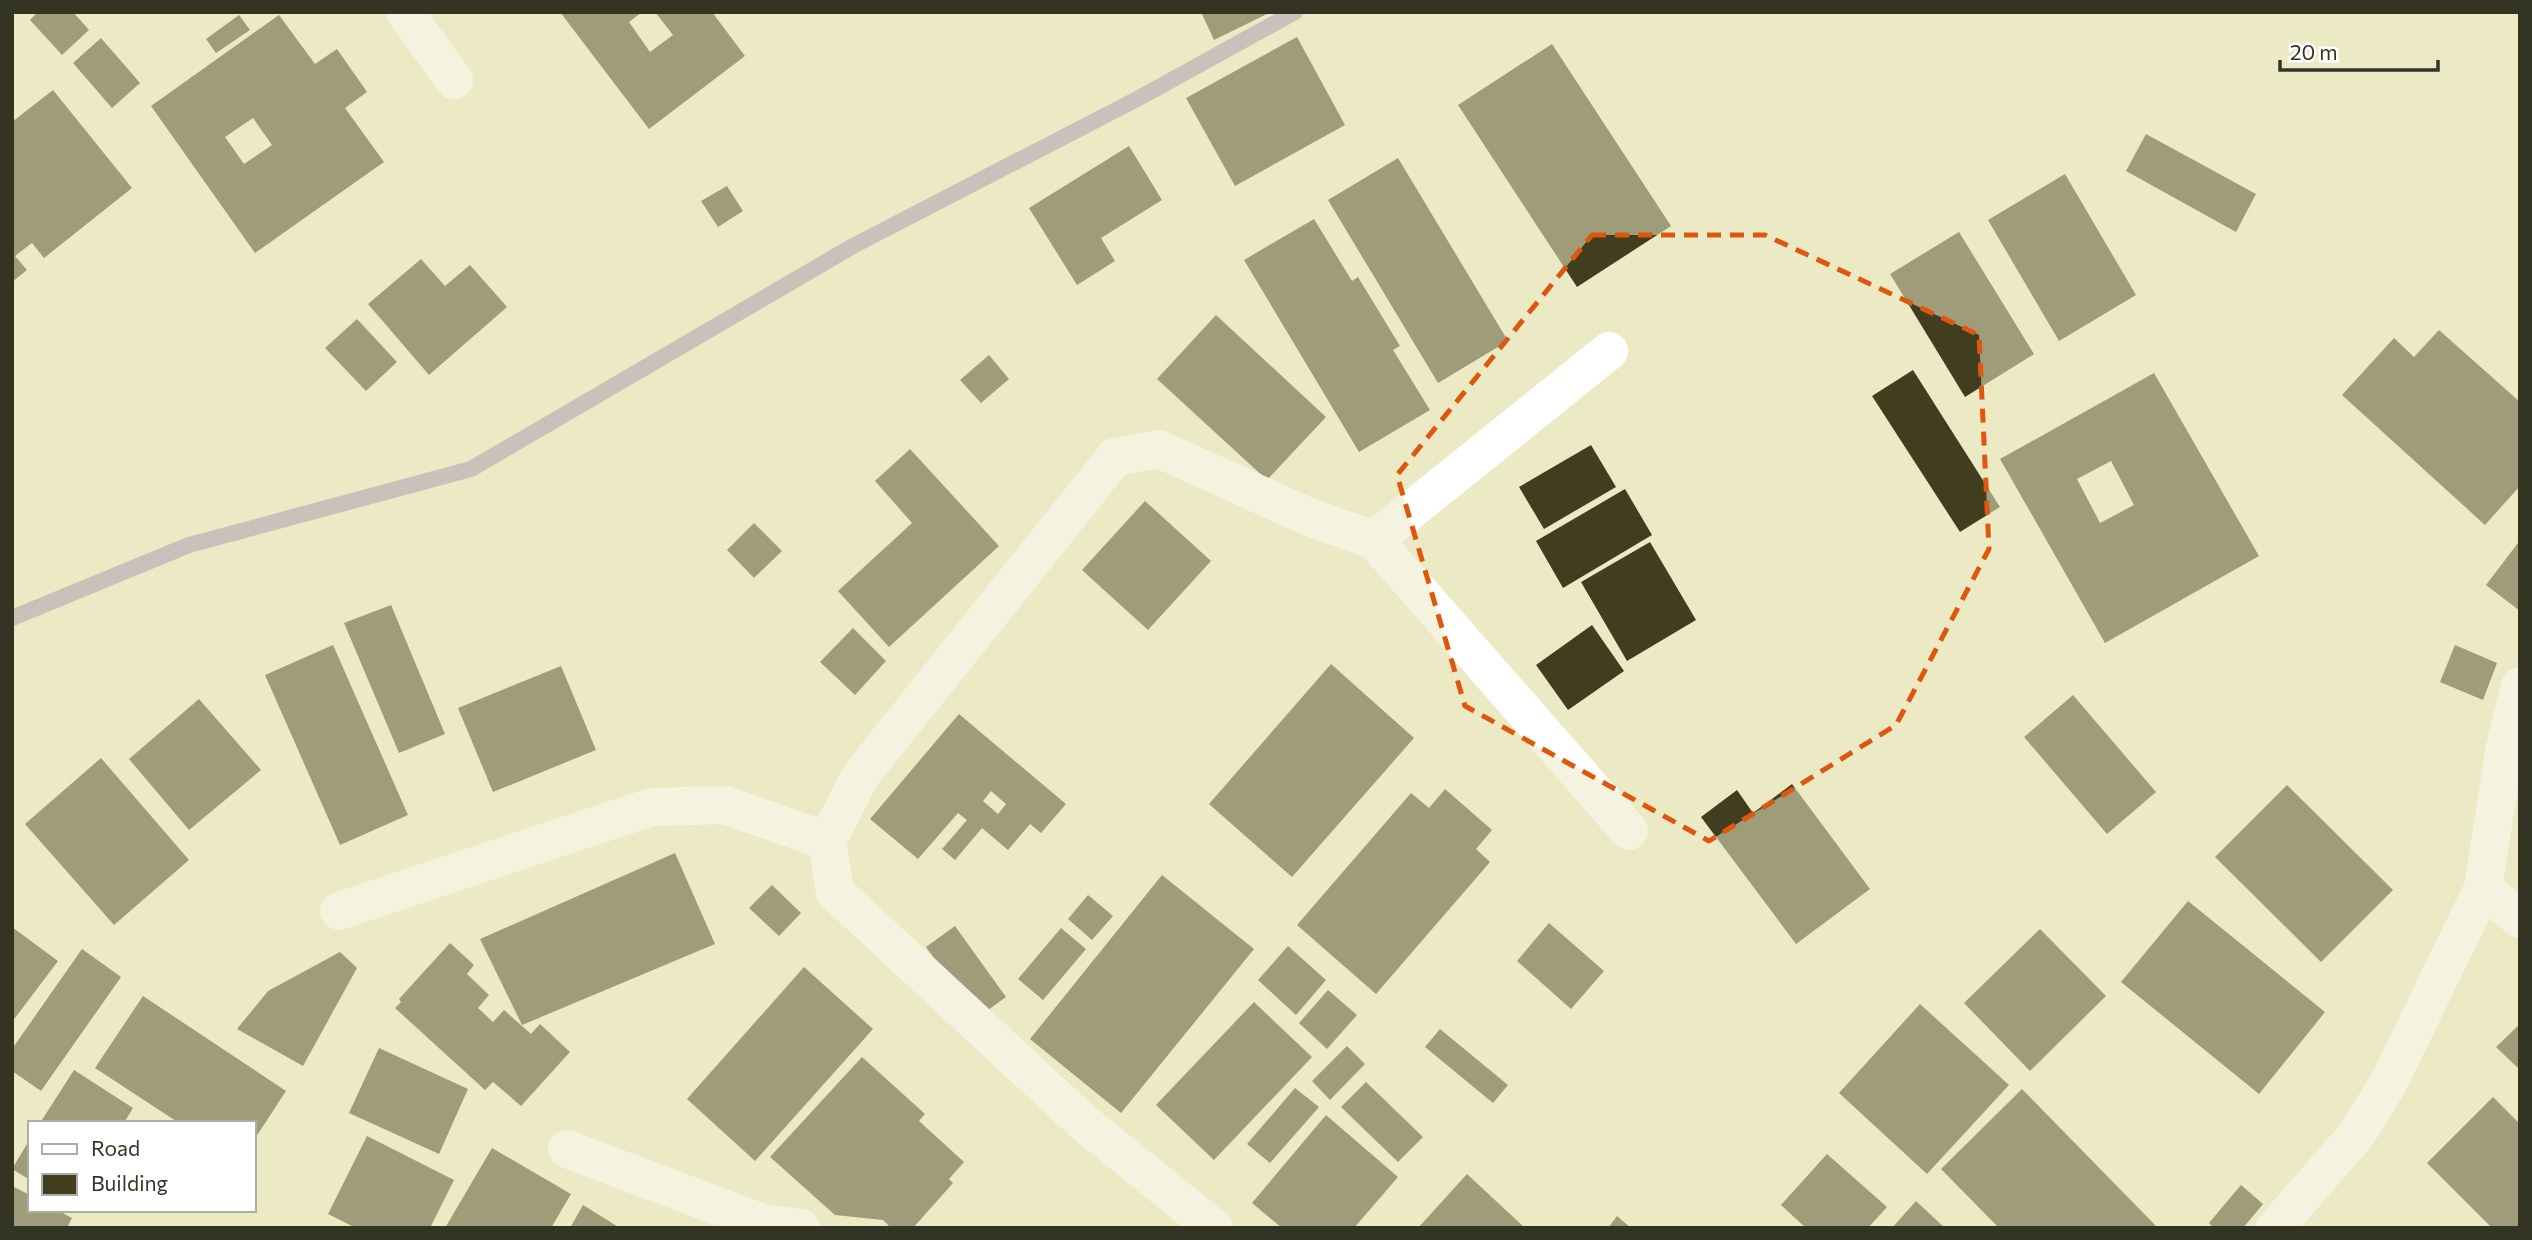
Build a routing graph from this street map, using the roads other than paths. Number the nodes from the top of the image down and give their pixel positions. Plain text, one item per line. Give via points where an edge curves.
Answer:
1 (405, 12) edge
2 (454, 80) dead end
3 (1609, 351) dead end
4 (1374, 540) junction
5 (2520, 686) edge
6 (1629, 831) dead end
7 (827, 841) junction
8 (2483, 888) junction
9 (339, 911) dead end
10 (2520, 919) edge
11 (567, 1149) dead end
12 (1190, 1222) edge
13 (802, 1228) edge
14 (2275, 1228) edge

1 - 2 street
3 - 4 street
4 - 6 street
4 - 7 street via 1309,517 1159,449 1115,457 861,775
5 - 8 street via 2505,747
7 - 9 street via 725,805 652,807
7 - 12 street via 835,892
8 - 10 street
8 - 14 street via 2390,1080 2357,1134
11 - 13 street via 765,1224

